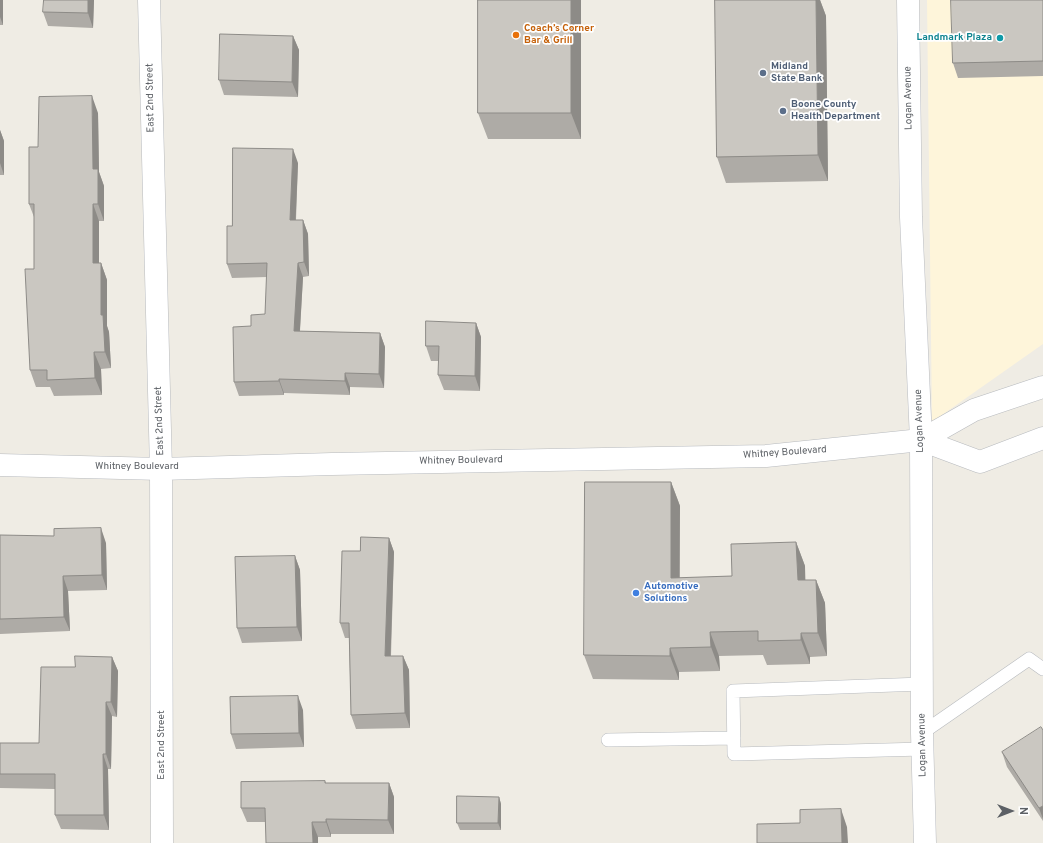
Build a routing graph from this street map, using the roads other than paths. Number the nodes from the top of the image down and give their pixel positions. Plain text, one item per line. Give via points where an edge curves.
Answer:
1 (148, 0) edge
2 (908, 0) edge
3 (1043, 388) edge
4 (1043, 438) edge
5 (921, 440) junction
6 (0, 465) edge
7 (162, 468) junction
8 (1043, 669) edge
9 (922, 684) junction
10 (734, 738) junction
11 (608, 740) dead end
12 (922, 741) junction
13 (162, 843) edge
14 (925, 843) edge

1 - 7 street, East 2nd Street
2 - 5 street, Logan Avenue via 911,217
3 - 5 street, Whitney Boulevard via 974,410
4 - 5 street, Whitney Boulevard via 980,462
5 - 7 street, Whitney Boulevard via 766,456
5 - 9 street, Logan Avenue
6 - 7 street, Whitney Boulevard
7 - 13 street, East 2nd Street
8 - 12 lane via 1029,659
9 - 10 lane via 733,691
9 - 12 street, Logan Avenue
10 - 11 lane
10 - 12 lane via 734,754
12 - 14 street, Logan Avenue

